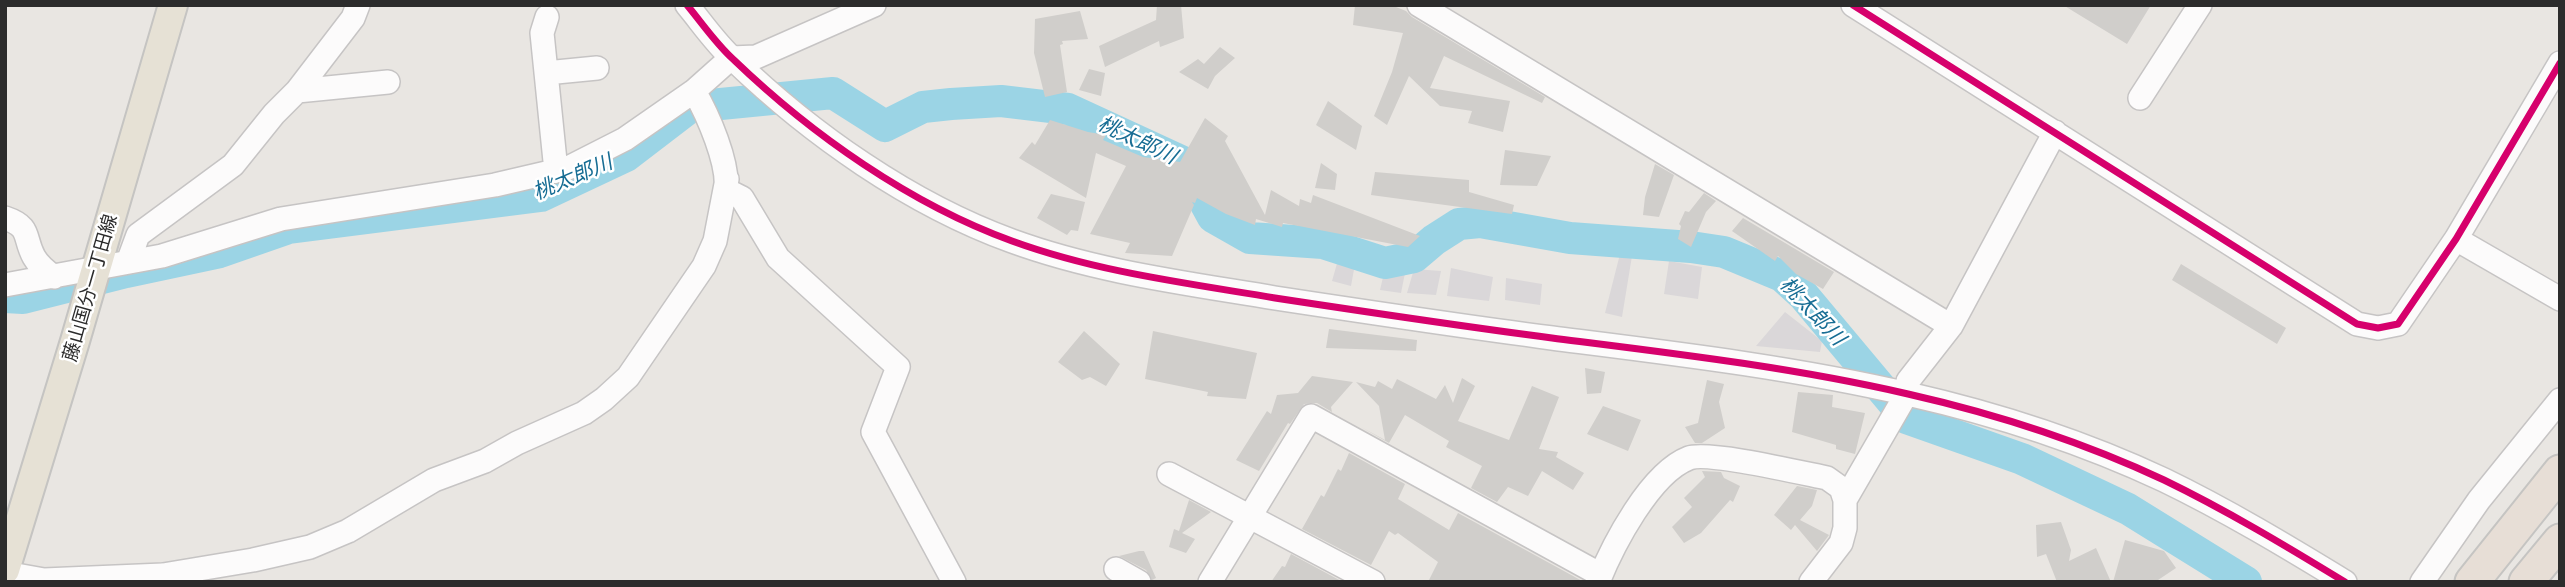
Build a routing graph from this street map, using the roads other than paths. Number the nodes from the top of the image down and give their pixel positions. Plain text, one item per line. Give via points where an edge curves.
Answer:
1 (173, 5) edge
2 (358, 5) edge
3 (687, 5) edge
4 (874, 5) edge
5 (1419, 5) edge
6 (1853, 5) edge
7 (2200, 5) edge
8 (547, 17) dead end
9 (731, 58) junction
10 (2560, 63) edge
11 (597, 68) dead end
12 (546, 73) junction
13 (388, 82) dead end
14 (297, 91) junction
15 (694, 91) junction
16 (2140, 98) dead end
17 (2055, 132) junction
18 (556, 171) junction
19 (727, 180) junction
20 (5, 218) edge
21 (2456, 239) junction
22 (128, 262) junction
23 (96, 270) junction
24 (54, 277) junction
25 (8, 289) edge
26 (2560, 299) edge
27 (1951, 326) junction
28 (1907, 394) junction
29 (2560, 400) edge
30 (2560, 472) edge
31 (1170, 474) dead end
32 (1845, 500) junction
33 (1250, 516) junction
34 (2560, 541) edge
35 (1116, 569) dead end
36 (5, 572) edge
37 (1600, 578) edge
38 (954, 582) edge
39 (1139, 582) edge
40 (1210, 582) edge
41 (1373, 582) edge
42 (1811, 582) edge
43 (2345, 582) edge
44 (2422, 582) edge
45 (2472, 582) edge
46 (2526, 582) edge

1 - 23 main road, 藤山国分一丁田線
2 - 14 street
3 - 9 street
4 - 9 street via 756,57
5 - 27 street
6 - 17 street
7 - 16 street
8 - 12 street via 542,33
9 - 15 street
9 - 28 street via 830,142 874,172 959,218 1065,258 1134,275 1729,360
10 - 21 street
11 - 12 street
12 - 18 street
13 - 14 street
14 - 22 street via 233,165 138,234
15 - 18 street via 625,139
15 - 19 street via 709,117
17 - 21 street via 2357,324 2378,328 2398,324
17 - 27 street
18 - 22 street via 281,219
19 - 36 street via 715,241 704,266 628,377 584,413 434,480 348,531 310,547 163,575 44,580
19 - 38 street via 726,190 742,198 778,258 898,367 873,432
20 - 24 street via 27,233 32,254
21 - 26 street
22 - 23 street
23 - 24 street
23 - 36 main road, 藤山国分一丁田線
24 - 25 street
27 - 28 street via 1908,381
28 - 32 street
28 - 43 street via 2008,420 2098,452 2165,481
29 - 44 street via 2479,499
30 - 45 highway
31 - 33 street
32 - 37 street via 1841,488 1828,478 1690,457 1649,491 1619,536
32 - 42 street via 1841,543
33 - 37 street via 1311,416
33 - 40 street
33 - 41 street
34 - 46 highway
35 - 39 street

